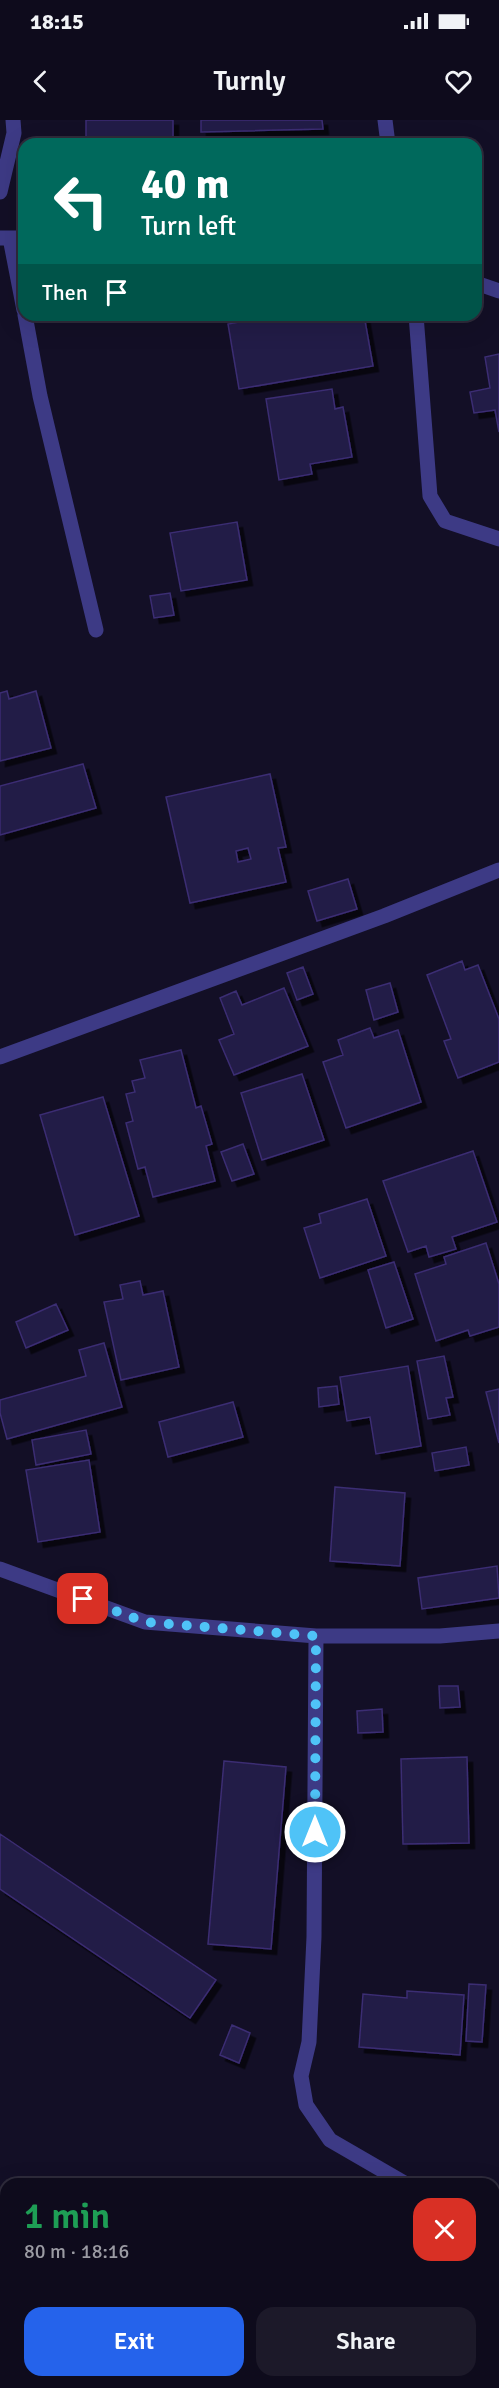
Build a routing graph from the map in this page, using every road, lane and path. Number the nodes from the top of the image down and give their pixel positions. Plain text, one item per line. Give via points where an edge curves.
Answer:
1 (14, 120) edge
2 (385, 120) edge
3 (387, 138) edge
4 (0, 192) edge
5 (12, 238) edge
6 (18, 274) edge
7 (482, 285) edge
8 (499, 291) edge
9 (26, 321) edge
10 (416, 321) edge
11 (499, 539) edge
12 (96, 630) dead end
13 (499, 870) edge
14 (0, 1057) edge
15 (0, 1569) edge
16 (499, 1631) edge
17 (316, 1636) junction
18 (396, 2178) edge

1 - 4 street
2 - 3 street
5 - 6 street
7 - 8 street
9 - 12 street
10 - 11 street via 430,496 445,521
13 - 14 street
15 - 17 street via 145,1622
16 - 17 street via 440,1636
17 - 18 street via 314,1937 309,2042 301,2076 306,2105 330,2140

